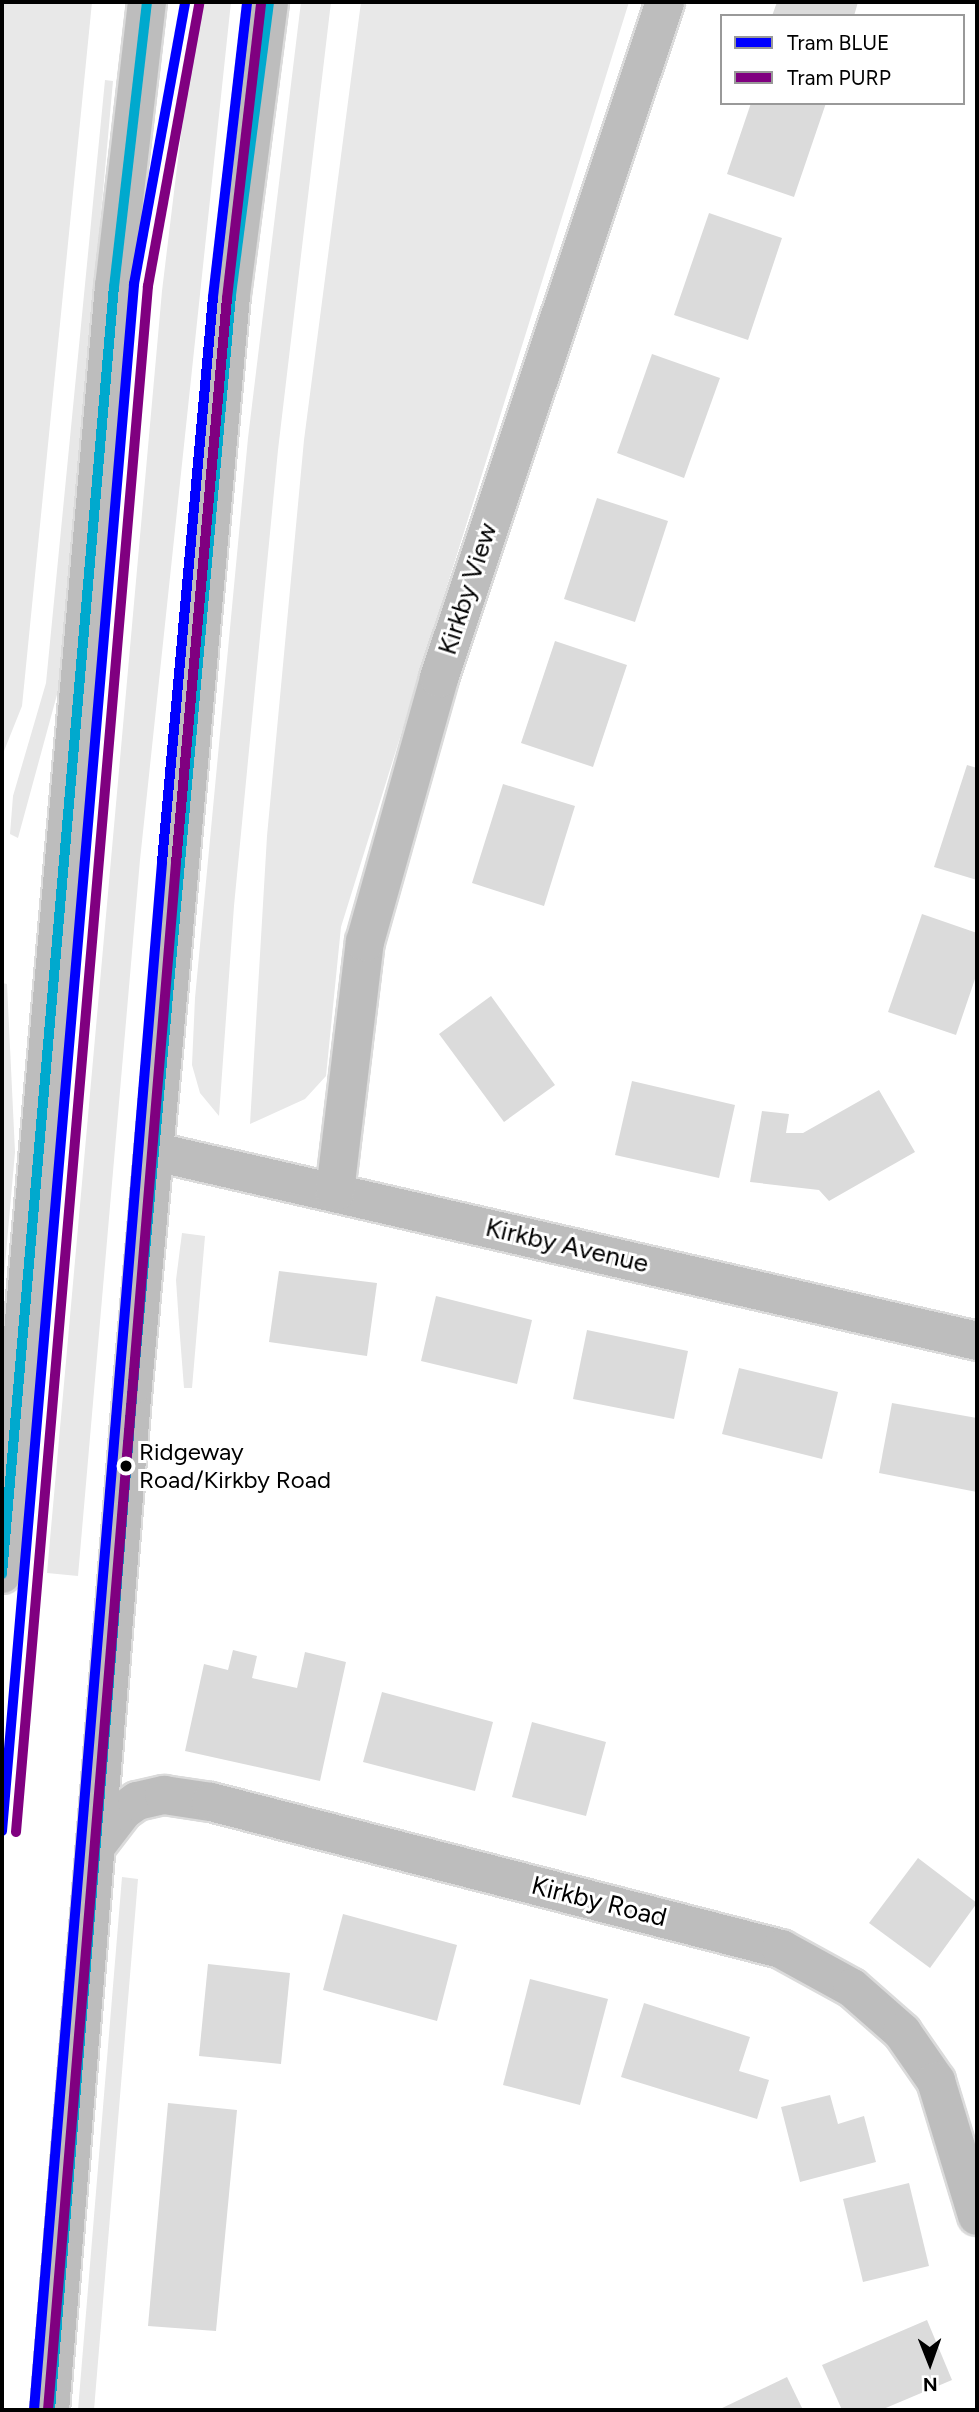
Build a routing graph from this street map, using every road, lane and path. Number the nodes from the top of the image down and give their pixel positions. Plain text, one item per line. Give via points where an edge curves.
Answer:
1 (147, 2) edge
2 (270, 2) edge
3 (665, 2) edge
4 (156, 1152) junction
5 (335, 1192) junction
6 (975, 1332) edge
7 (2, 1574) edge
8 (97, 1845) junction
9 (977, 2216) edge
10 (50, 2410) edge

1 - 7 main road via 114,287
2 - 4 main road via 231,295
3 - 5 main road, Kirkby View via 439,678 369,929
4 - 5 main road, Kirkby Avenue
4 - 8 main road
5 - 6 main road, Kirkby Avenue
8 - 9 main road, Kirkby Road via 123,1811 158,1795 211,1802 781,1949 852,1988 902,2032 936,2081
8 - 10 main road

